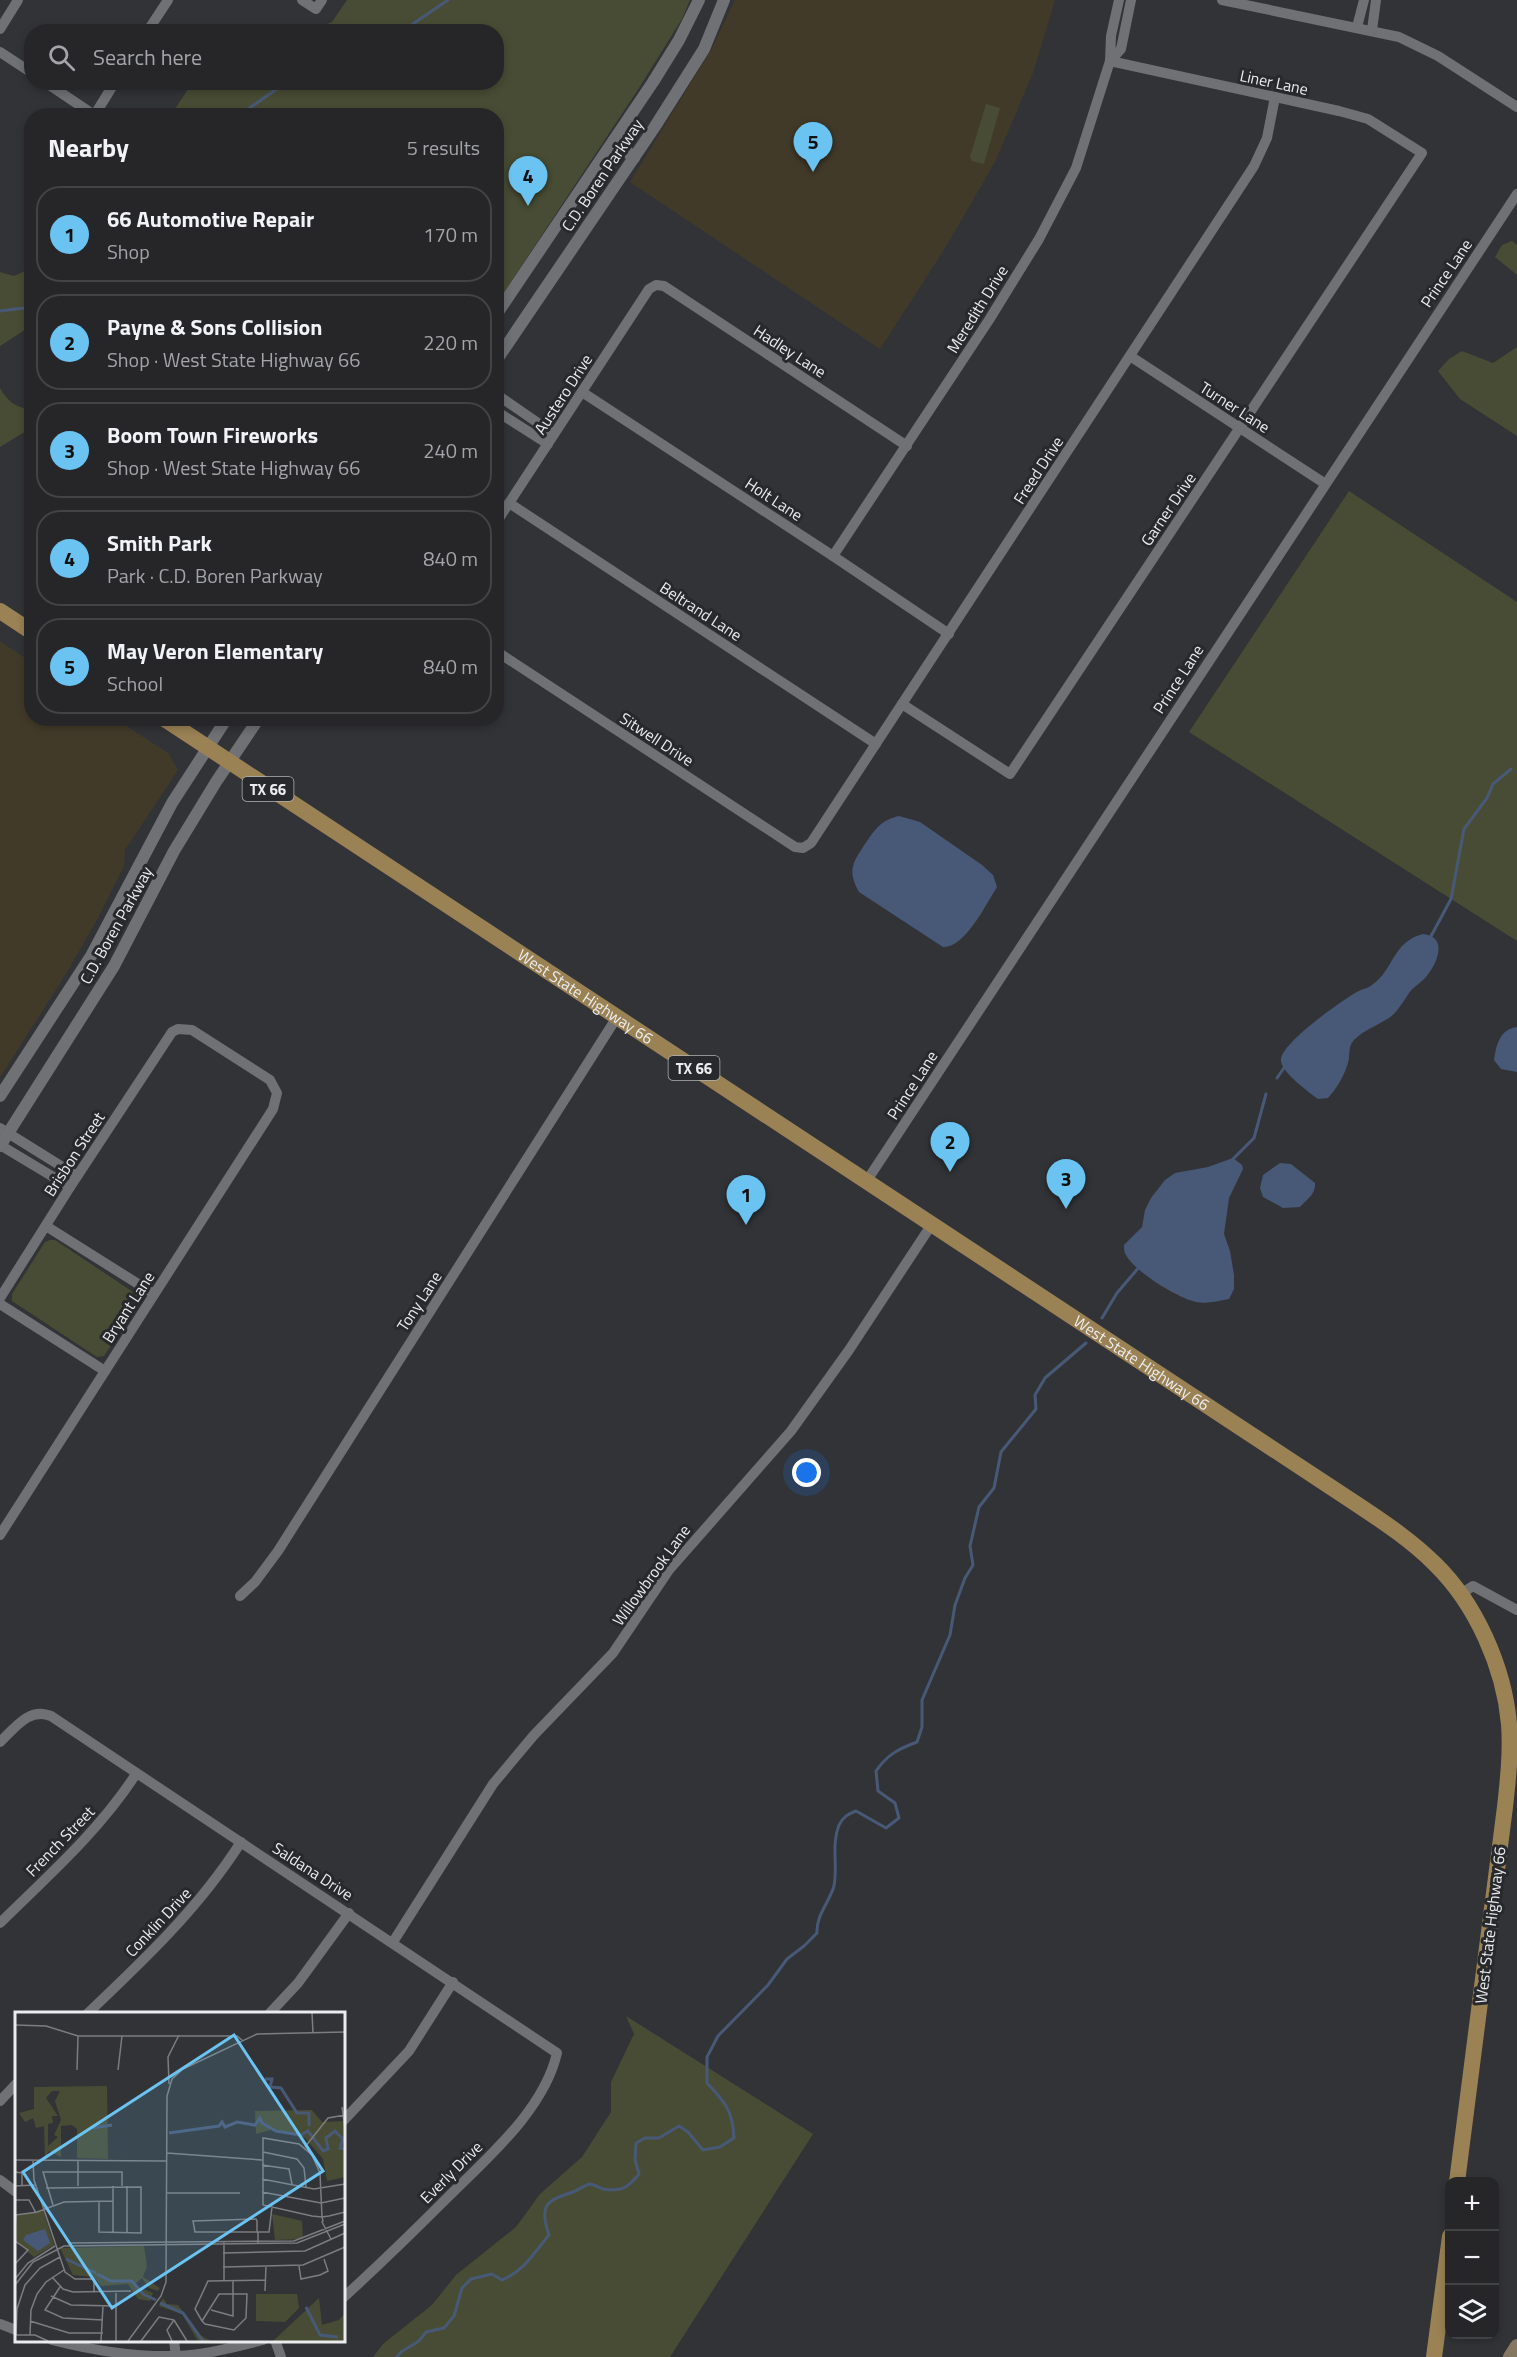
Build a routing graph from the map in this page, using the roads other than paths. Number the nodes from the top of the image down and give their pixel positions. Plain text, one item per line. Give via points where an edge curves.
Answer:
1 (18, 0) edge
2 (168, 0) edge
3 (302, 0) edge
4 (699, 0) edge
5 (724, 0) edge
6 (1119, 0) edge
7 (1131, 0) edge
8 (1222, 0) edge
9 (1364, 0) edge
10 (1376, 0) edge
11 (319, 4) edge
12 (152, 24) edge
13 (1357, 27) junction
14 (0, 29) edge
15 (1372, 30) junction
16 (0, 52) edge
17 (1110, 62) junction
18 (24, 68) edge
19 (57, 90) edge
20 (110, 90) edge
21 (1275, 97) junction
22 (1517, 106) edge
23 (84, 108) edge
24 (98, 108) edge
25 (614, 140) junction
26 (1422, 153) joint
27 (634, 158) junction
28 (1517, 194) edge
29 (656, 285) joint
30 (504, 303) edge
31 (504, 349) edge
32 (1130, 356) junction
33 (582, 392) junction
34 (504, 400) edge
35 (504, 416) edge
36 (1240, 429) junction
37 (554, 434) junction
38 (548, 444) junction
39 (907, 446) junction
40 (1324, 483) junction
41 (509, 503) junction
42 (504, 511) edge
43 (833, 556) junction
44 (0, 611) edge
45 (24, 627) edge
46 (949, 634) junction
47 (504, 656) edge
48 (902, 704) junction
49 (175, 726) edge
50 (222, 726) edge
51 (254, 726) edge
52 (876, 744) junction
53 (208, 748) junction
54 (229, 763) junction
55 (803, 848) joint
56 (617, 1017) junction
57 (277, 1093) joint
58 (0, 1096) edge
59 (4, 1131) edge
60 (0, 1146) edge
61 (77, 1176) junction
62 (866, 1182) junction
63 (70, 1187) junction
64 (932, 1224) junction
65 (46, 1226) junction
66 (154, 1294) junction
67 (0, 1298) edge
68 (0, 1305) edge
69 (105, 1371) junction
70 (0, 1535) edge
71 (1459, 1595) junction
72 (240, 1596) dead end
73 (1517, 1610) edge
74 (0, 1742) edge
75 (136, 1774) junction
76 (241, 1842) junction
77 (349, 1913) junction
78 (0, 1923) edge
79 (393, 1942) junction
80 (453, 1982) junction
81 (88, 2012) edge
82 (270, 2012) edge
83 (557, 2053) joint
84 (15, 2085) edge
85 (0, 2101) edge
86 (345, 2119) edge
87 (1458, 2177) edge
88 (0, 2180) edge
89 (15, 2191) edge
90 (1445, 2268) edge
91 (345, 2296) edge
92 (0, 2324) edge
93 (15, 2331) edge
94 (64, 2342) edge
95 (174, 2342) edge
96 (255, 2342) edge
97 (276, 2342) edge
98 (1517, 2346) edge
99 (176, 2357) edge
100 (281, 2357) edge
101 (1434, 2357) edge
102 (1510, 2357) edge

1 - 14 street
2 - 12 street
3 - 11 street
4 - 25 street, C.D. Boren Parkway via 668,59
5 - 27 street, C.D. Boren Parkway via 704,49
6 - 17 street, Meredith Drive
7 - 17 street, Meredith Drive via 1121,49
8 - 13 street
9 - 13 street
10 - 15 street
13 - 15 street
15 - 22 street via 1420,46
16 - 18 street
17 - 21 street, Liner Lane
17 - 39 street, Meredith Drive via 1076,168 1039,239
19 - 23 street
20 - 24 street
21 - 26 street, Liner Lane via 1368,119
21 - 32 street, Freed Drive via 1267,138 1254,166
25 - 27 street
25 - 30 street, C.D. Boren Parkway
26 - 36 street, Garner Drive
27 - 31 street, C.D. Boren Parkway
28 - 40 street, Prince Lane
29 - 33 street, Austero Drive via 649,289
29 - 39 street, Hadley Lane via 664,286
32 - 36 street, Turner Lane
32 - 46 street, Freed Drive
33 - 37 street, Austero Drive
33 - 43 street, Holt Lane
34 - 37 street
35 - 38 street
36 - 40 street, Turner Lane
36 - 48 street, Garner Drive via 1010,774
37 - 38 street, Austero Drive
38 - 41 street, Austero Drive
39 - 43 street, Meredith Drive
40 - 62 street, Prince Lane
41 - 42 street, Austero Drive
41 - 52 street, Beltrand Lane
43 - 46 street, Holt Lane
44 - 45 main road
46 - 48 street, Freed Drive
47 - 55 street, Sitwell Drive via 795,847
48 - 52 street, Freed Drive
49 - 53 main road, TX 66
50 - 53 street, C.D. Boren Parkway
51 - 54 street, C.D. Boren Parkway
52 - 55 street, Freed Drive via 811,843
53 - 54 main road, TX 66
53 - 58 street, C.D. Boren Parkway via 172,803 91,956
54 - 56 main road, West State Highway 66 / TX 66
54 - 59 street, C.D. Boren Parkway via 174,851 114,966
56 - 62 main road, West State Highway 66 / TX 66
56 - 72 street, Tony Lane via 278,1551
57 - 61 street, Brisbon Street via 270,1080 192,1030 178,1029 167,1037
57 - 66 street, Bryant Lane via 273,1109
59 - 60 street, C.D. Boren Parkway
59 - 61 street
60 - 63 street
61 - 63 street, Brisbon Street
62 - 64 main road, West State Highway 66 / TX 66
63 - 65 street, Brisbon Street
64 - 71 main road, West State Highway 66 / TX 66 via 1389,1526 1436,1565
64 - 79 street, Willowbrook Lane via 791,1431 669,1570 613,1653 549,1718 493,1784
65 - 66 street
65 - 67 street, Brisbon Street
66 - 69 street, Bryant Lane
68 - 69 street
69 - 70 street, Bryant Lane
71 - 73 street via 1473,1586
71 - 87 main road, West State Highway 66 / TX 66 via 1480,1627 1500,1678 1508,1712 1509,1743 1506,1798
74 - 75 street, Saldana Drive via 27,1717 39,1713 51,1716
75 - 76 street, Saldana Drive
75 - 78 street, French Street via 91,1833
76 - 77 street, Saldana Drive
76 - 81 street, Conklin Drive via 220,1876 161,1944
77 - 79 street, Saldana Drive
77 - 82 street via 298,1983
79 - 80 street, Saldana Drive
80 - 83 street, Saldana Drive
80 - 86 street via 409,2051
83 - 91 street, Everly Drive via 553,2071 523,2119
84 - 85 street
88 - 89 street
90 - 101 main road
92 - 93 street
94 - 99 street
95 - 99 street
96 - 99 street
97 - 100 street
98 - 102 main road

